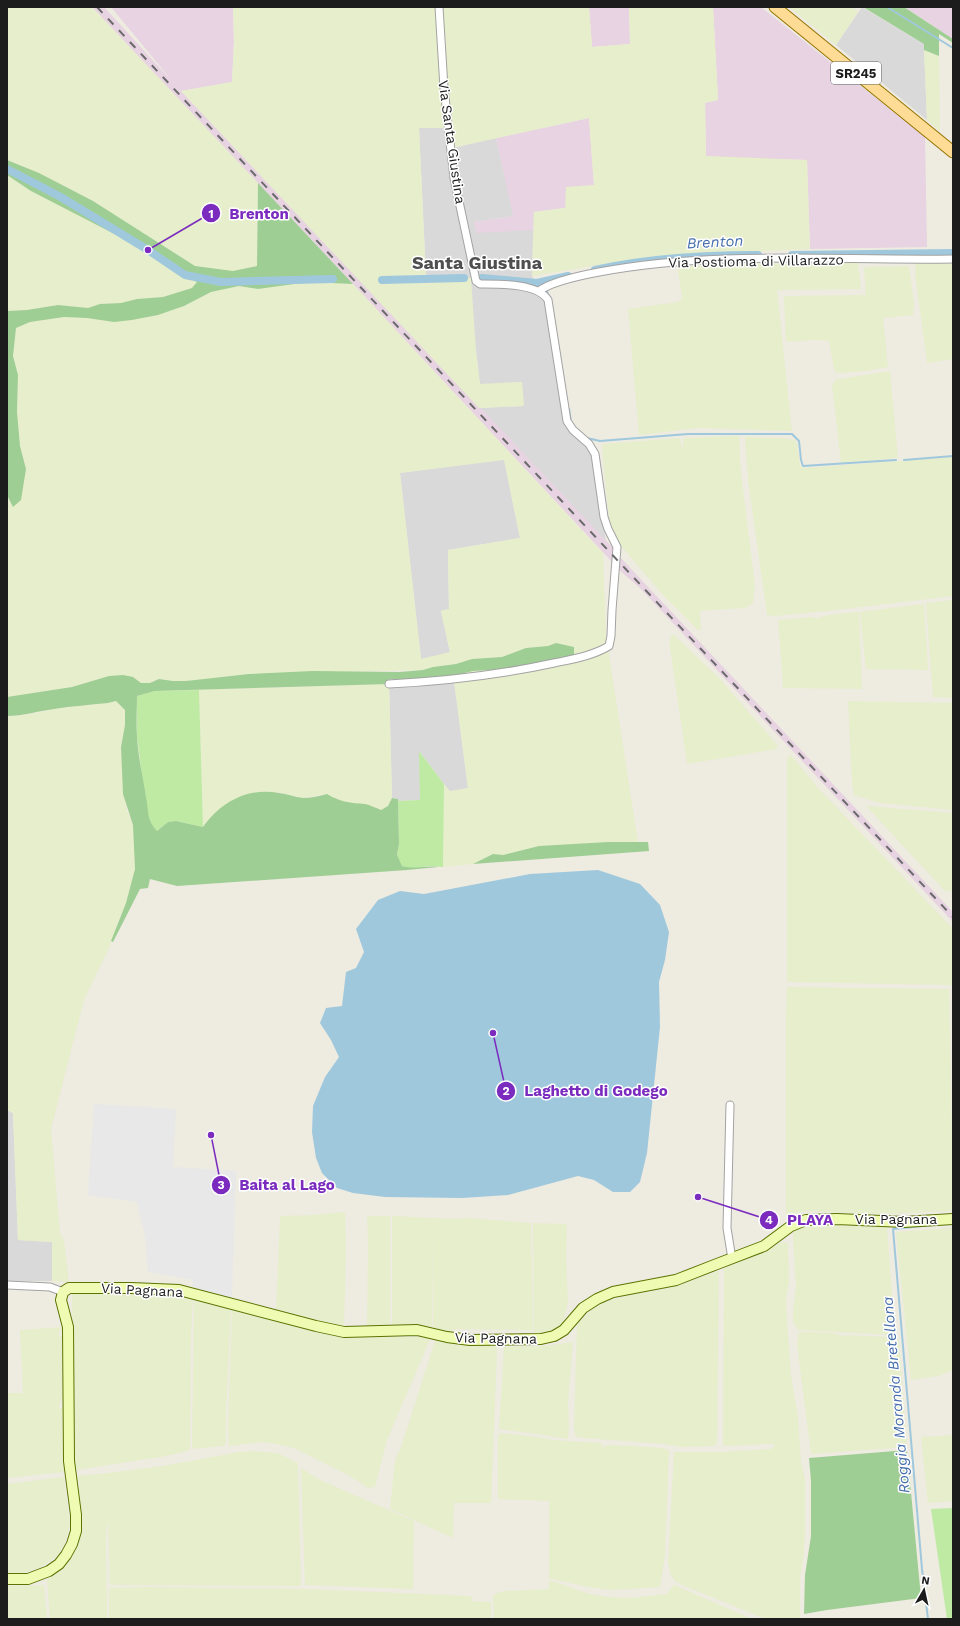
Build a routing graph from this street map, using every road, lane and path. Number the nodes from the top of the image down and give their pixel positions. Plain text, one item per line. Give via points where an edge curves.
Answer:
1 (439, 7) edge
2 (774, 7) edge
3 (953, 152) edge
4 (953, 259) edge
5 (540, 290) junction
6 (389, 684) dead end
7 (730, 1105) dead end
8 (953, 1219) edge
9 (732, 1259) junction
10 (7, 1286) edge
11 (63, 1292) junction
12 (7, 1579) edge

1 - 5 street, Via Santa Giustina via 444,88 454,178 477,282
2 - 3 main road, SR245 / SR245
4 - 5 street, Via Postioma di Villarazzo via 698,260 620,268 579,276
5 - 6 street via 547,298 550,309 567,421 595,454 604,517 617,547 609,646 589,655 522,670 447,680
7 - 9 street via 727,1228
8 - 9 street, Via Pagnana via 904,1222 806,1220 791,1226 764,1246
9 - 11 street, Via Pagnana via 669,1282 607,1294 583,1308 562,1332 548,1338 527,1340 462,1339 417,1330 338,1331 172,1289 74,1287
10 - 11 street, Via Pagnana via 50,1287
11 - 12 street via 61,1300 68,1327 69,1461 76,1531 66,1555 49,1571 28,1579

